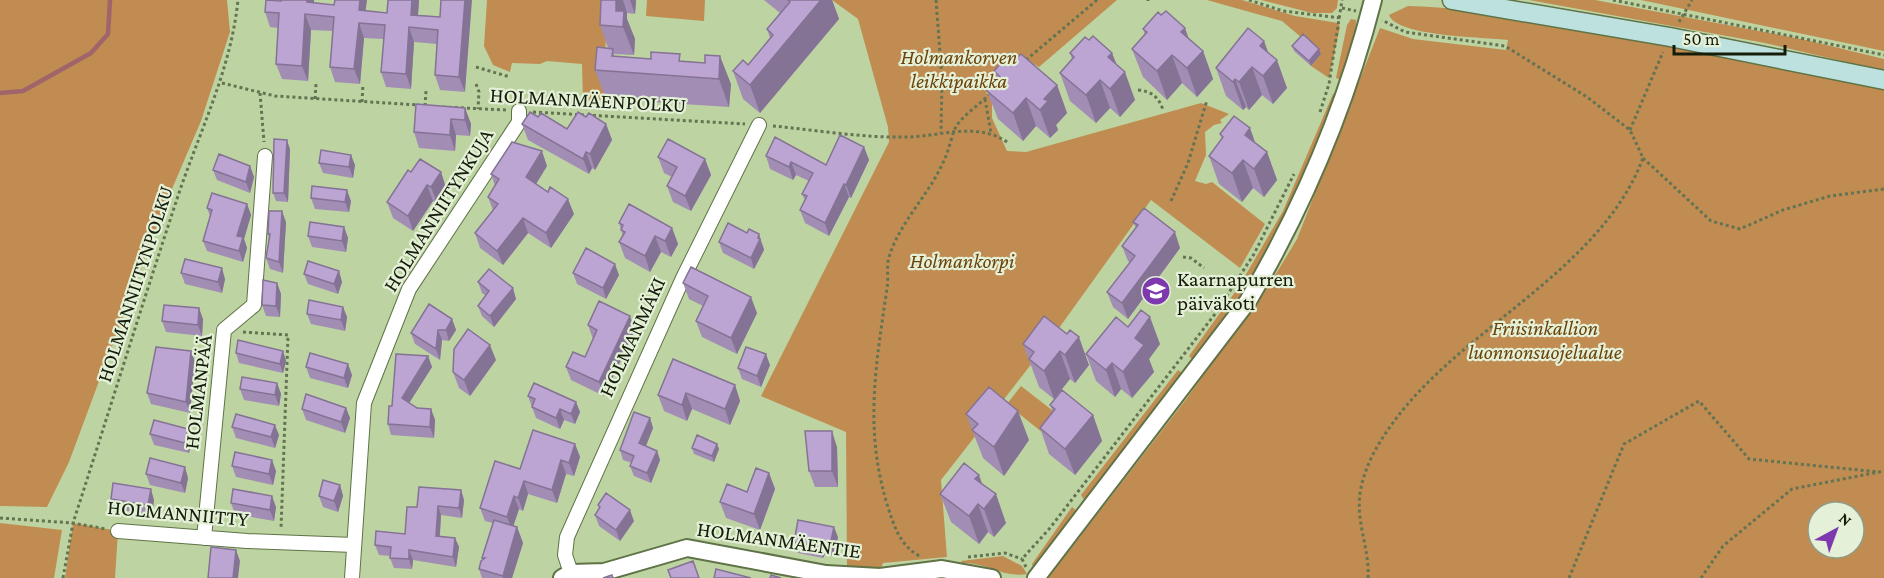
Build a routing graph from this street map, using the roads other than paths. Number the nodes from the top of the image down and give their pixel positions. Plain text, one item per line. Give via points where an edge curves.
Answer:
1 (1452, 0) edge
2 (1371, 8) edge
3 (1884, 80) edge
4 (519, 111) road end
5 (759, 125) road end
6 (265, 156) road end
7 (118, 531) road end
8 (204, 538) junction
9 (354, 545) junction
10 (1031, 573) edge
11 (567, 575) edge
12 (352, 578) edge
13 (992, 578) edge

1 - 3 main road via 1670,37
2 - 10 street via 1347,90 1294,219 1254,290
4 - 9 street, HOLMANNIITYNKUJA via 519,122 409,289 373,376 364,403
5 - 11 street, HOLMANMÄKI via 683,278 567,537
6 - 8 street, HOLMANPÄÄ via 255,305 224,330
7 - 8 street, HOLMANNIITTY
8 - 9 street, HOLMANNIITTY
9 - 12 street, HOLMANNIITYNKUJA
11 - 13 street, HOLMANMÄENTIE via 604,572 687,548 826,574 880,577 942,569

